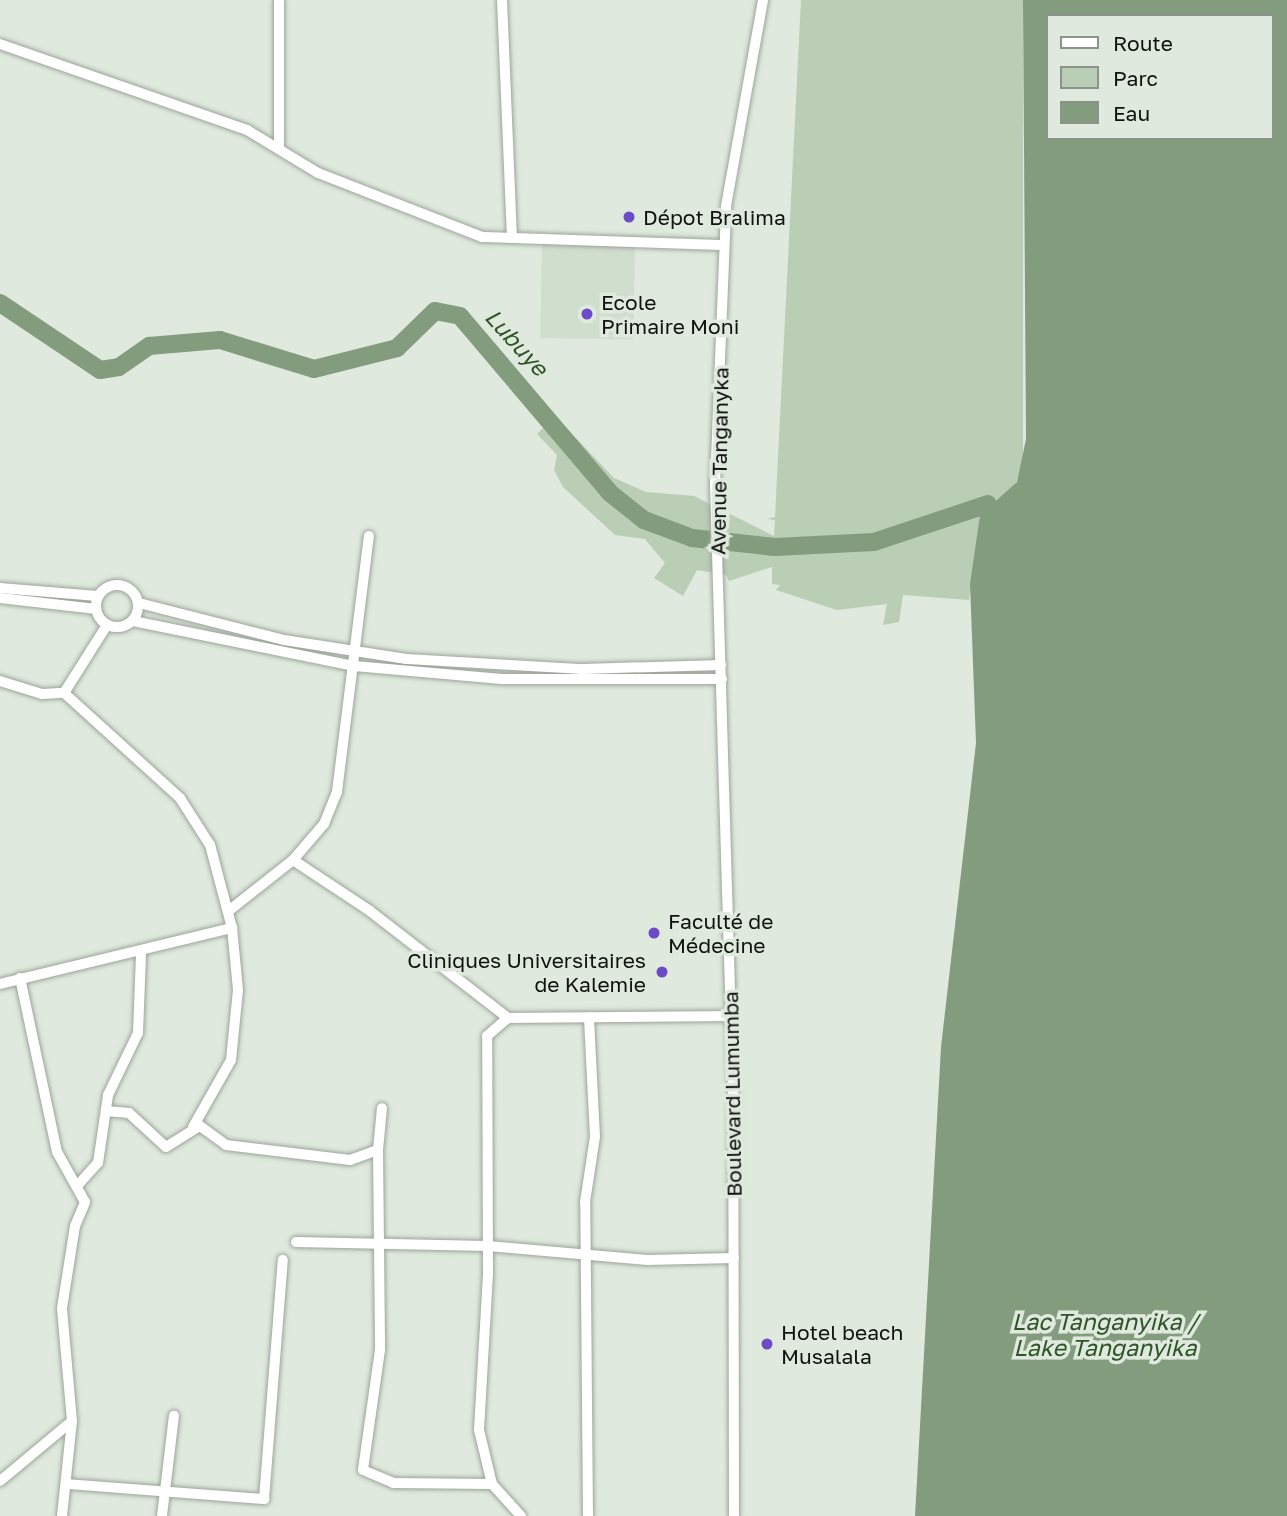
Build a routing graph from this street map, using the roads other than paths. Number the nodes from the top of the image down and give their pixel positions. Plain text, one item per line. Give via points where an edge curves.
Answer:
1 (279, 0) edge
2 (502, 0) edge
3 (763, 0) edge
4 (0, 44) edge
5 (279, 148) junction
6 (512, 238) junction
7 (723, 245) junction
8 (369, 536) dead end
9 (0, 588) edge
10 (98, 596) junction
11 (0, 598) edge
12 (139, 603) junction
13 (96, 609) junction
14 (133, 621) junction
15 (107, 625) junction
16 (356, 652) junction
17 (354, 666) junction
18 (722, 672) junction
19 (0, 681) edge
20 (64, 693) junction
21 (293, 860) junction
22 (231, 909) junction
23 (232, 928) junction
24 (141, 955) junction
25 (20, 978) junction
26 (0, 984) edge
27 (731, 1016) junction
28 (589, 1017) junction
29 (508, 1018) junction
30 (382, 1108) dead end
31 (106, 1111) junction
32 (193, 1128) junction
33 (377, 1150) junction
34 (77, 1186) junction
35 (296, 1241) dead end
36 (488, 1246) junction
37 (379, 1248) junction
38 (588, 1254) junction
39 (734, 1258) junction
40 (283, 1260) dead end
41 (174, 1416) dead end
42 (72, 1421) junction
43 (0, 1481) edge
44 (67, 1484) junction
45 (492, 1484) junction
46 (163, 1489) junction
47 (62, 1516) edge
48 (162, 1516) edge
49 (521, 1516) edge
50 (588, 1516) edge
51 (734, 1516) edge

1 - 5 street
2 - 6 street
3 - 7 street, Avenue Tanganyka
4 - 5 street via 247,130
5 - 6 street via 318,173 425,218 482,237
6 - 7 street
7 - 18 street, Avenue Tanganyka via 715,485
8 - 16 street
9 - 10 street
10 - 12 street via 123,584
10 - 13 street
11 - 13 street
12 - 14 street
12 - 16 street via 255,634
13 - 15 street
14 - 15 street
14 - 17 street
15 - 20 street
16 - 17 street
16 - 18 street via 541,668
17 - 18 street via 504,679
17 - 21 street via 337,792 324,824
18 - 27 street, Boulevard Lumumba
19 - 20 street via 42,694
20 - 22 street via 180,798 209,845
21 - 22 street
21 - 29 street via 370,911
22 - 23 street
23 - 24 street
23 - 32 street via 238,990 230,1060
24 - 25 street
24 - 31 street via 138,1033 120,1062
25 - 26 street
25 - 34 street via 42,1061 51,1132
27 - 28 street
27 - 39 street, Boulevard Lumumba
28 - 29 street
28 - 38 street via 595,1148 585,1202
29 - 36 street via 493,1027 486,1045
30 - 33 street
31 - 32 street via 129,1113 166,1147
31 - 34 street via 98,1163
32 - 33 street via 207,1129 226,1145 315,1158 350,1160
33 - 37 street
34 - 42 street via 85,1202 75,1226 62,1308
35 - 37 street
36 - 37 street
36 - 38 street
36 - 45 street via 479,1430
37 - 45 street via 380,1350 363,1470 393,1483
38 - 39 street
38 - 50 street
39 - 51 street, Boulevard Lumumba
40 - 46 street via 264,1499
41 - 46 street
42 - 43 street
42 - 44 street
44 - 46 street
44 - 47 street
45 - 49 street
46 - 48 street

